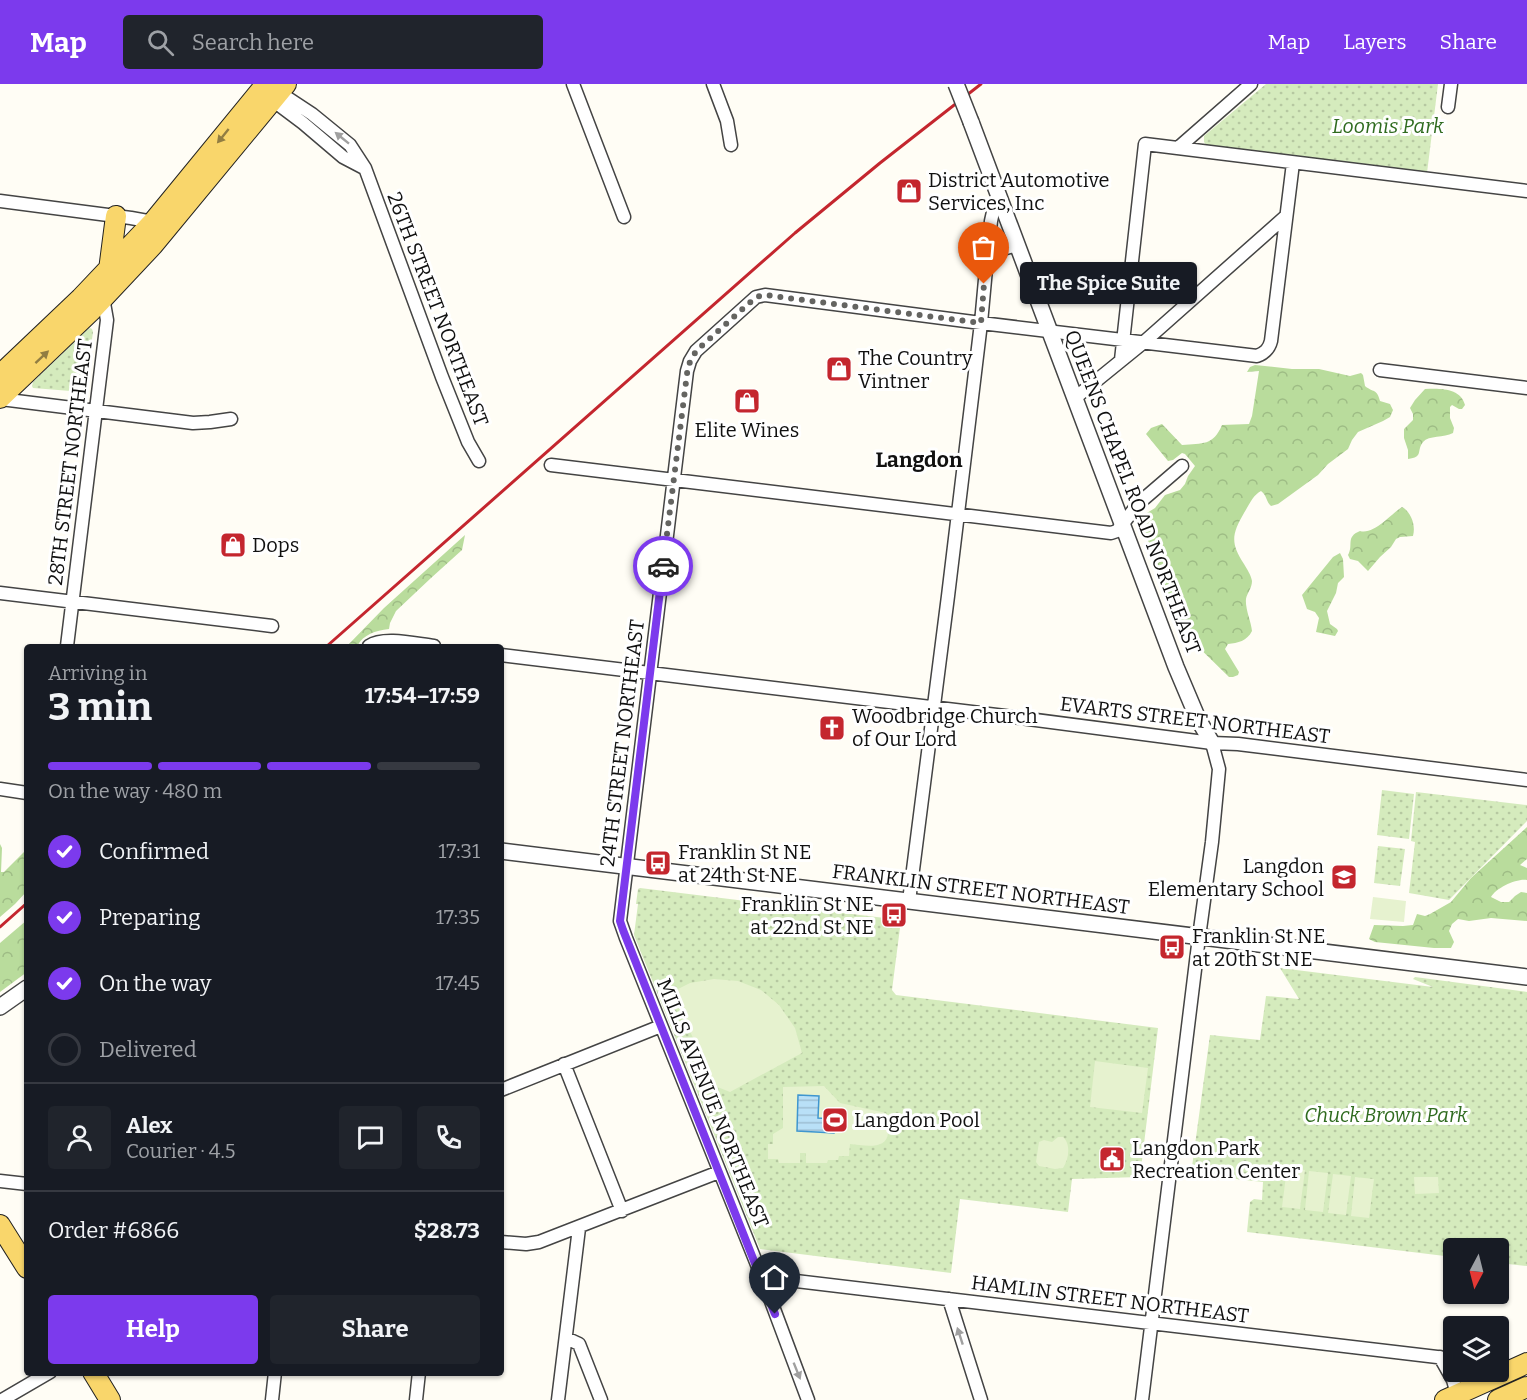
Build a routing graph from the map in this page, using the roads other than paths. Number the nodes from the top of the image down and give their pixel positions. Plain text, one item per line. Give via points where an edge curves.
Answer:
1 (573, 84) edge
2 (713, 84) edge
3 (956, 84) edge
4 (1251, 84) edge
5 (1451, 84) edge
6 (272, 89) edge
7 (1448, 107) dead end
8 (731, 145) dead end
9 (1178, 148) junction
10 (1293, 163) junction
11 (1527, 191) edge
12 (0, 201) edge
13 (995, 203) dead end
14 (116, 216) junction
15 (1286, 216) junction
16 (624, 217) dead end
17 (160, 226) junction
18 (1017, 245) junction
19 (987, 258) junction
20 (109, 270) junction
21 (98, 292) junction
22 (981, 323) junction
23 (1050, 331) junction
24 (1123, 340) junction
25 (1143, 342) junction
26 (1121, 360) junction
27 (1380, 370) dead end
28 (0, 375) edge
29 (1527, 388) edge
30 (0, 398) edge
31 (1075, 398) junction
32 (96, 411) junction
33 (231, 418) dead end
34 (479, 461) dead end
35 (551, 465) dead end
36 (1182, 466) dead end
37 (674, 480) junction
38 (957, 514) junction
39 (1123, 525) junction
40 (0, 593) edge
41 (72, 602) junction
42 (272, 626) dead end
43 (67, 644) edge
44 (372, 644) edge
45 (414, 644) edge
46 (504, 655) edge
47 (650, 673) junction
48 (933, 707) junction
49 (1212, 743) junction
50 (1527, 780) edge
51 (0, 789) edge
52 (24, 793) edge
53 (504, 851) edge
54 (627, 866) junction
55 (909, 901) junction
56 (620, 921) joint
57 (1199, 937) junction
58 (1527, 977) edge
59 (24, 990) edge
60 (0, 1007) edge
61 (661, 1026) junction
62 (564, 1064) junction
63 (504, 1089) edge
64 (719, 1172) junction
65 (0, 1181) edge
66 (24, 1184) edge
67 (622, 1211) junction
68 (0, 1225) edge
69 (579, 1228) junction
70 (504, 1242) edge
71 (24, 1263) edge
72 (762, 1277) junction
73 (949, 1299) junction
74 (1152, 1324) junction
75 (566, 1338) junction
76 (1440, 1357) junction
77 (1443, 1357) edge
78 (1527, 1364) edge
79 (1509, 1369) edge
80 (43, 1376) edge
81 (95, 1376) edge
82 (275, 1376) edge
83 (419, 1376) edge
84 (1480, 1382) edge
85 (1527, 1387) edge
86 (1451, 1397) edge
87 (2, 1400) edge
88 (110, 1400) edge
89 (272, 1400) edge
90 (416, 1400) edge
91 (558, 1400) edge
92 (601, 1400) edge
93 (808, 1400) edge
94 (981, 1400) edge
95 (1142, 1400) edge
96 (1498, 1400) edge

1 - 16 street
2 - 8 street
3 - 18 street, QUEENS CHAPEL ROAD NORTHEAST, bridge
4 - 9 street
5 - 7 street
6 - 17 main road
6 - 34 street, 26TH STREET NORTHEAST via 342,157 365,168 442,377
9 - 10 street
9 - 24 street via 1145,144
10 - 11 street
10 - 15 street
12 - 14 street
13 - 19 street
14 - 17 street
14 - 20 main road
15 - 25 street
15 - 25 street via 1270,345 1264,353 1257,356
17 - 20 main road
17 - 21 main road
18 - 19 street
18 - 23 street, QUEENS CHAPEL ROAD NORTHEAST
19 - 22 street
20 - 21 main road
21 - 28 main road
30 -> 21 main road
21 - 32 street, 28TH STREET NORTHEAST via 105,303 107,320
22 - 23 street
22 - 37 street, 24TH STREET NORTHEAST via 765,295 756,297 696,351 690,361
22 - 38 street
23 - 24 street
23 - 31 street, QUEENS CHAPEL ROAD NORTHEAST
24 - 25 street
24 - 26 street
25 - 26 street
26 - 31 street
27 - 29 street
30 - 32 street
31 - 39 street, QUEENS CHAPEL ROAD NORTHEAST
32 - 33 street via 193,423
32 - 41 street, 28TH STREET NORTHEAST
35 - 37 street
36 - 39 street via 1139,503
37 - 38 street
37 - 47 street, 24TH STREET NORTHEAST
38 - 39 street via 1111,532
38 - 48 street
39 - 49 street, QUEENS CHAPEL ROAD NORTHEAST via 1181,678
40 - 41 street
41 - 42 street
41 - 43 street, 28TH STREET NORTHEAST
44 - 45 street
46 - 47 street, EVARTS STREET NORTHEAST
47 - 48 street, EVARTS STREET NORTHEAST
47 - 54 street, 24TH STREET NORTHEAST
48 - 49 street, EVARTS STREET NORTHEAST
48 - 55 street
49 - 50 street, EVARTS STREET NORTHEAST
49 - 57 street via 1219,769
51 - 52 street
53 - 54 street, FRANKLIN STREET NORTHEAST
54 - 55 street, FRANKLIN STREET NORTHEAST
54 - 56 street, 24TH STREET NORTHEAST
55 - 57 street, FRANKLIN STREET NORTHEAST
56 - 61 street, MILLS AVENUE NORTHEAST
57 - 58 street, FRANKLIN STREET NORTHEAST
57 - 74 street
59 - 60 street
61 - 62 street
61 - 64 street, MILLS AVENUE NORTHEAST
62 - 63 street
62 - 67 street
64 - 67 street
64 - 72 street, MILLS AVENUE NORTHEAST
65 - 66 street
67 - 69 street
68 - 71 main road
69 - 70 street via 534,1244
69 - 75 street
72 - 73 street, HAMLIN STREET NORTHEAST
72 -> 93 street, MILLS AVENUE NORTHEAST
73 - 74 street, HAMLIN STREET NORTHEAST
94 -> 73 street
74 - 76 street, HAMLIN STREET NORTHEAST
74 - 95 street
75 - 91 street
75 - 92 street via 579,1344
76 - 77 street, HAMLIN STREET NORTHEAST
76 - 86 street via 1453,1380
78 - 79 main road
80 - 87 street
81 - 88 main road
82 - 89 street
83 - 90 street
84 - 86 main road
85 - 96 main road

